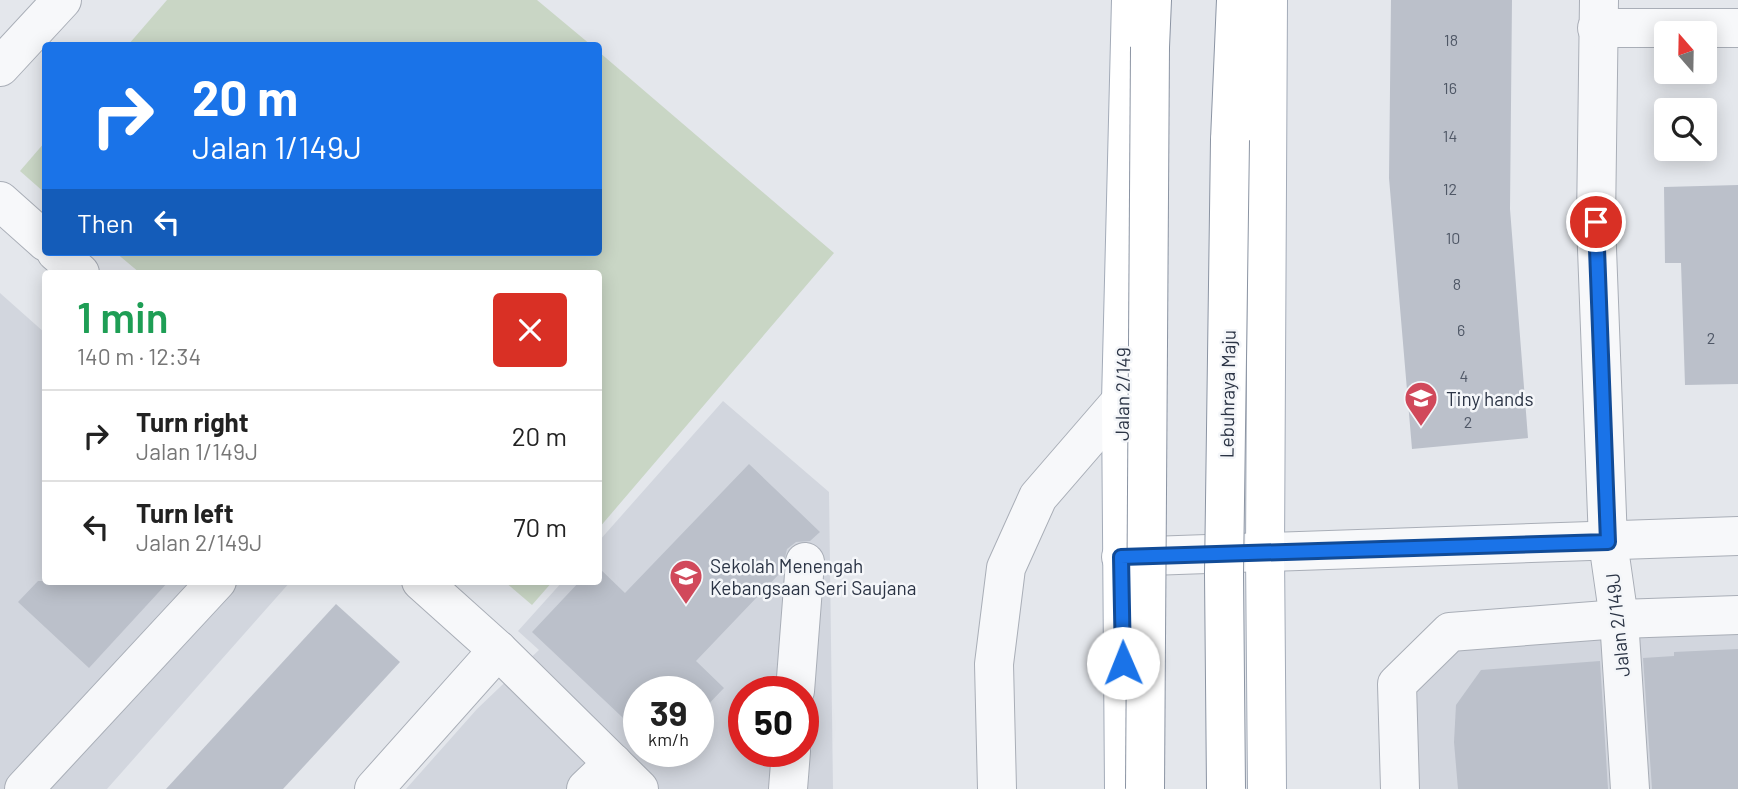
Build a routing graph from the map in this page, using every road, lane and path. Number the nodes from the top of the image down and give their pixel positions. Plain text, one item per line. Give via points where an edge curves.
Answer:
1 (62, 0) edge
2 (1131, 0) edge
3 (1153, 0) edge
4 (1236, 0) edge
5 (1268, 0) edge
6 (1598, 14) edge
7 (1738, 28) edge
8 (0, 67) edge
9 (0, 201) edge
10 (42, 238) edge
11 (61, 256) edge
12 (77, 270) edge
13 (1121, 401) junction
14 (1738, 536) edge
15 (1608, 542) junction
16 (1265, 553) junction
17 (1121, 557) junction
18 (805, 562) dead end
19 (213, 585) edge
20 (425, 585) edge
21 (1738, 615) edge
22 (1619, 619) junction
23 (498, 650) junction
24 (796, 676) edge
25 (790, 767) edge
26 (599, 776) edge
27 (24, 789) edge
28 (374, 789) edge
29 (639, 789) edge
30 (788, 789) edge
31 (998, 789) edge
32 (1124, 789) edge
33 (1145, 789) edge
34 (1226, 789) edge
35 (1267, 789) edge
36 (1400, 789) edge
37 (1630, 789) edge

1 - 8 street
2 - 13 main road, Jalan 2/149
3 - 33 main road, bridge
4 - 34 main road, Lebuhraya Maju, bridge via 1224,574
5 - 16 main road
6 - 7 street
6 - 15 street, Jalan 2/149J via 1596,222
9 - 10 street
11 - 12 street
13 - 17 main road, Jalan 2/149
13 - 31 street via 1038,497 1006,568 994,664
14 - 15 street
15 - 16 street
15 - 22 street, Jalan 2/149J
16 - 17 street
16 - 35 main road
17 - 32 main road, Jalan 2/149
18 - 24 street
19 - 27 street
20 - 23 street
21 - 22 street
22 - 36 street via 1450,632 1397,684
22 - 37 street, Jalan 2/149J
23 - 26 street
23 - 28 street
25 - 30 street
26 - 29 street

